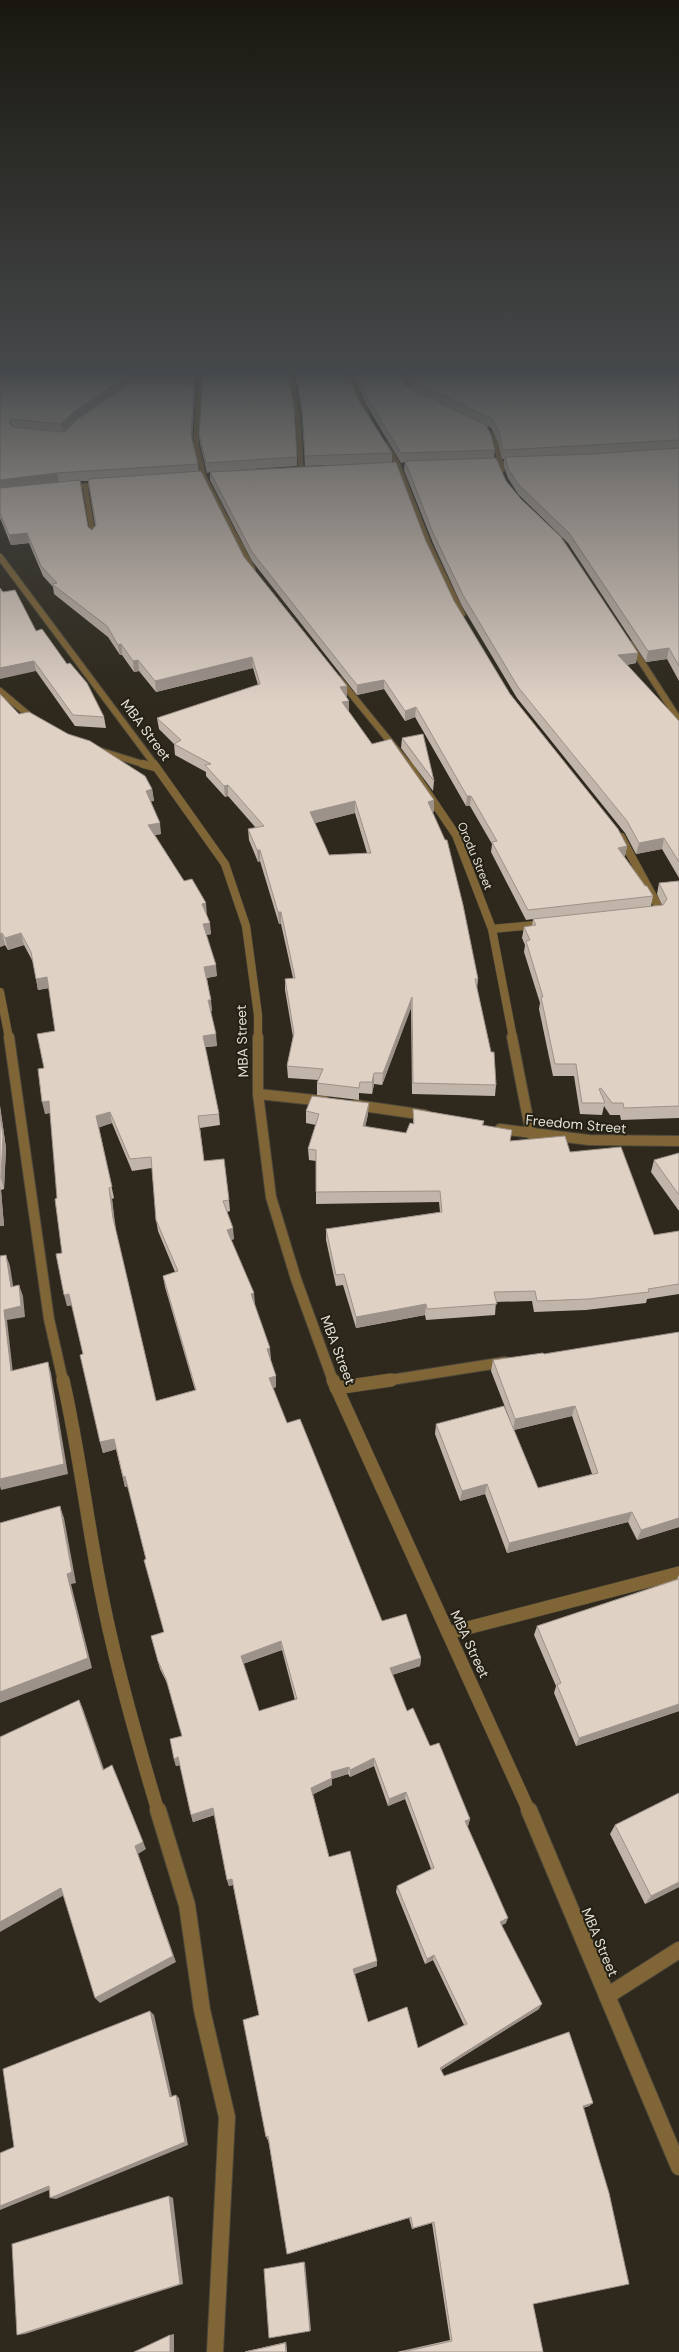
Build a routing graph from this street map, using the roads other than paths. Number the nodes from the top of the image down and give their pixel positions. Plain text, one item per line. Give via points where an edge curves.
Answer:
1 (109, 484) edge
2 (207, 484) edge
3 (402, 484) edge
4 (85, 486) junction
5 (59, 487) edge
6 (93, 536) edge
7 (0, 556) edge
8 (258, 576) edge
9 (466, 621) edge
10 (626, 638) edge
11 (333, 672) edge
12 (0, 691) edge
13 (679, 720) edge
14 (44, 726) edge
15 (92, 748) edge
16 (154, 767) junction
17 (616, 830) edge
18 (644, 914) edge
19 (553, 923) edge
20 (492, 929) junction
21 (0, 992) edge
22 (258, 1094) junction
23 (333, 1102) edge
24 (348, 1103) edge
25 (436, 1117) edge
26 (488, 1127) edge
27 (531, 1134) junction
28 (679, 1142) edge
29 (516, 1361) edge
30 (336, 1388) junction
31 (679, 1573) edge
32 (448, 1633) junction
33 (679, 1950) edge
34 (607, 1996) junction
35 (679, 2167) edge
36 (215, 2352) edge

1 - 4 street
2 - 8 street via 248,564
3 - 9 street
4 - 5 street
4 - 6 street
7 - 16 street, MBA Street
10 - 13 street
11 - 20 street, Orodu Street via 412,768 456,835
12 - 14 street
15 - 16 street
16 - 22 street, MBA Street via 181,800 225,864 246,926 258,1015
17 - 18 street via 657,904 659,911
19 - 20 street
20 - 27 street, Orodu Street
21 - 36 street via 8,1028 49,1320 76,1436 101,1592 141,1755 187,1905 202,2010 227,2117
22 - 23 street
22 - 30 street, MBA Street via 271,1197 296,1279
24 - 25 street
26 - 27 street, Freedom Street
27 - 28 street, Freedom Street via 634,1143
29 - 30 street
30 - 32 street, MBA Street
31 - 32 street
32 - 34 street, MBA Street via 515,1778
33 - 34 street
34 - 35 street, MBA Street

